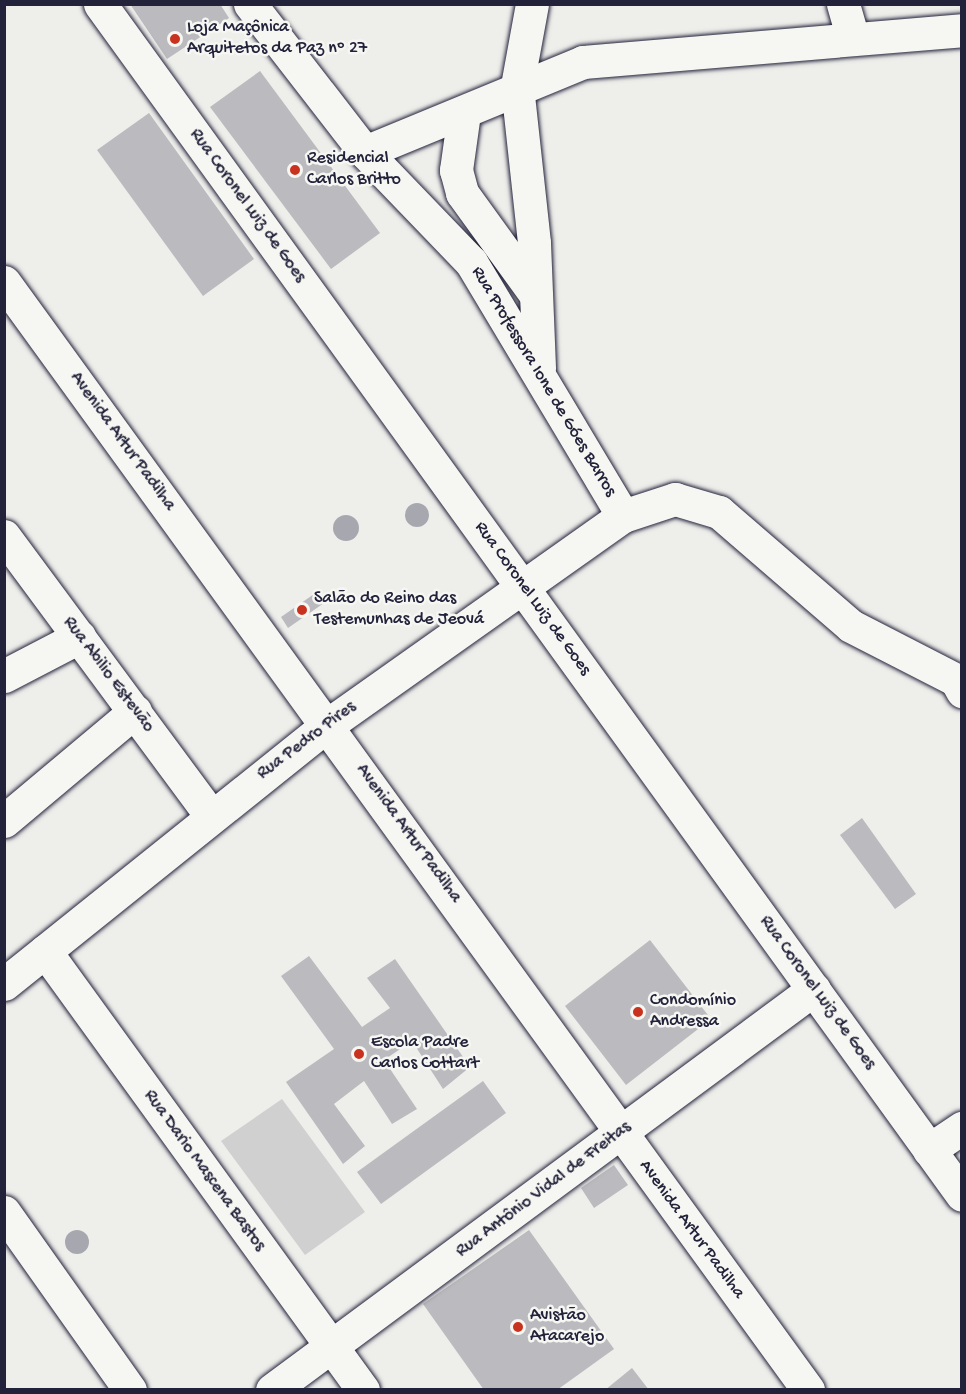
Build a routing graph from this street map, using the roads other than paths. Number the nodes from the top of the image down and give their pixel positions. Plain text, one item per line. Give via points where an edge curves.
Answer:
1 (100, 4) edge
2 (250, 4) edge
3 (532, 4) edge
4 (843, 4) edge
5 (962, 30) edge
6 (854, 39) junction
7 (517, 86) junction
8 (464, 113) junction
9 (365, 152) junction
10 (4, 282) edge
11 (535, 294) junction
12 (539, 379) junction
13 (623, 516) junction
14 (4, 536) edge
15 (524, 587) junction
16 (79, 637) junction
17 (4, 676) edge
18 (960, 682) edge
19 (135, 711) junction
20 (328, 724) junction
21 (210, 814) junction
22 (4, 821) edge
23 (45, 951) junction
24 (4, 984) edge
25 (814, 989) junction
26 (962, 1128) edge
27 (620, 1134) junction
28 (929, 1150) junction
29 (962, 1196) edge
30 (4, 1212) edge
31 (332, 1347) junction
32 (130, 1389) edge
33 (272, 1389) edge
34 (363, 1389) edge
35 (808, 1389) edge

1 - 15 street, Rua Coronel Luiz de Goes
2 - 9 street, Rua Professora Ione de Góes Barros
3 - 7 street
4 - 6 street
5 - 6 street
6 - 7 street via 584,62
7 - 8 street
7 - 11 street
8 - 9 street
8 - 11 street via 456,170 462,194
9 - 12 street, Rua Professora Ione de Góes Barros via 471,261
10 - 20 street, Avenida Artur Padilha
11 - 12 street
12 - 13 street, Rua Professora Ione de Góes Barros
13 - 15 street, Rua Pedro Pires
13 - 18 street, Rua Pedro Pires via 675,499 719,512 851,626
14 - 16 street, Rua Abilio Estevão
15 - 20 street, Rua Pedro Pires
15 - 25 street, Rua Coronel Luiz de Goes
16 - 17 street
16 - 19 street, Rua Abilio Estevão
19 - 21 street, Rua Abilio Estevão
19 - 22 street
20 - 21 street, Rua Pedro Pires
20 - 27 street, Avenida Artur Padilha
21 - 23 street, Rua Pedro Pires
23 - 24 street, Rua Pedro Pires
23 - 31 street, Rua Dario Mascena Bastos
25 - 27 street, Rua Antônio Vidal de Freitas
25 - 28 street, Rua Coronel Luiz de Goes
26 - 28 street
27 - 31 street, Rua Antônio Vidal de Freitas
27 - 35 street, Avenida Artur Padilha
28 - 29 street, Rua Coronel Luiz de Goes
30 - 32 street
31 - 33 street, Rua Antônio Vidal de Freitas
31 - 34 street, Rua Dario Mascena Bastos

